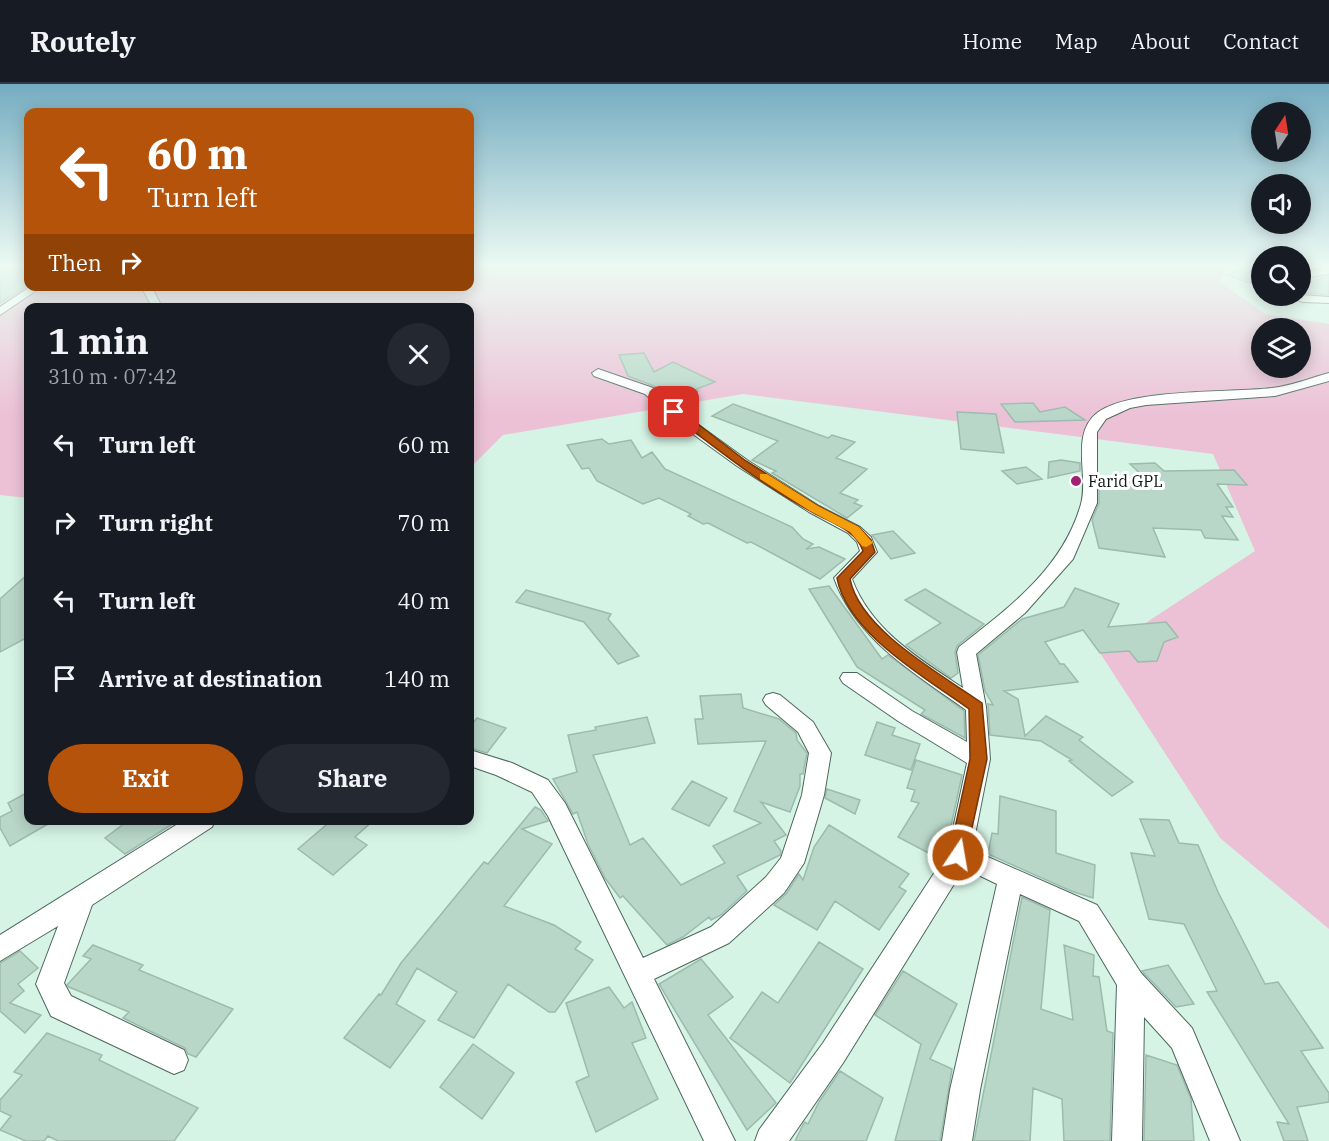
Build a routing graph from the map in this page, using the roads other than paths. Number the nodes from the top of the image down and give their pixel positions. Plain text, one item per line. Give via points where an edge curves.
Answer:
1 (598, 373) dead end
2 (1329, 377) edge
3 (850, 678) dead end
4 (773, 700) dead end
5 (976, 707) junction
6 (474, 759) edge
7 (978, 759) junction
8 (196, 825) edge
9 (958, 855) junction
10 (1011, 878) junction
11 (81, 899) junction
12 (0, 949) edge
13 (637, 974) junction
14 (1131, 982) junction
15 (174, 1060) dead end
16 (720, 1141) edge
17 (770, 1141) edge
18 (957, 1141) edge
19 (1127, 1141) edge
20 (1225, 1141) edge

1 - 5 street via 650,391 742,463 854,530 865,540 869,552 843,578 846,595 883,639
2 - 5 street via 1275,392 1126,405 1101,416 1090,432 1089,503 1065,559 1019,609 966,652
3 - 7 street
4 - 13 street via 806,727 820,753 813,795 792,863 775,885 720,935
5 - 7 street
6 - 13 street via 540,786 558,810
7 - 9 street
8 - 11 street
9 - 10 street
9 - 17 street via 833,1053
10 - 14 street via 1088,913
10 - 18 street
11 - 12 street
11 - 15 street via 50,984 61,1006
13 - 16 street
14 - 19 street
14 - 20 street via 1182,1038

